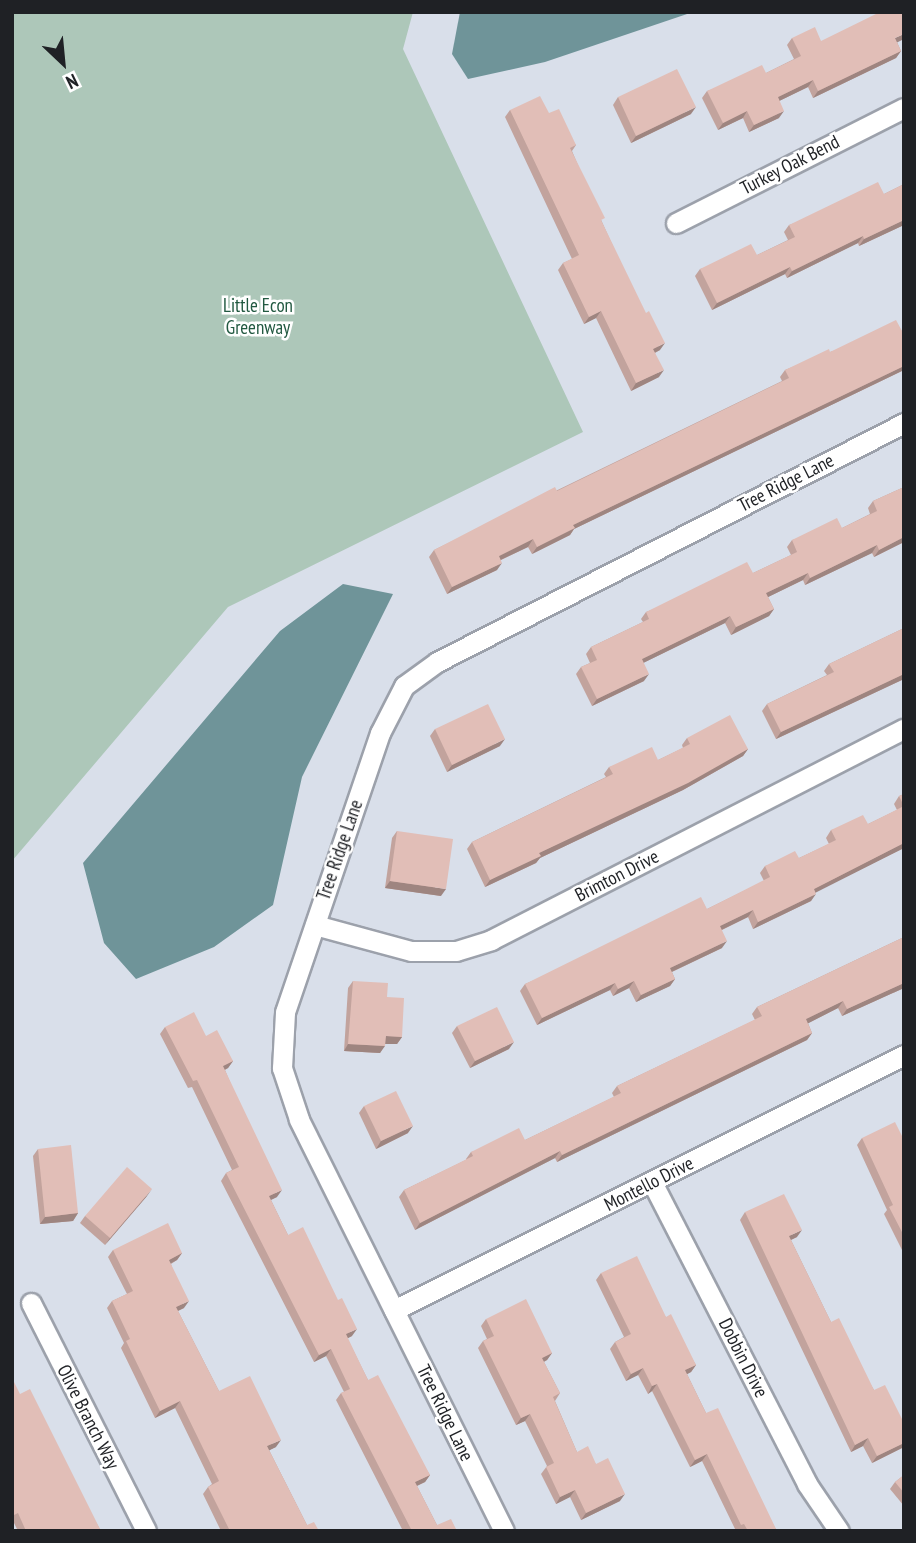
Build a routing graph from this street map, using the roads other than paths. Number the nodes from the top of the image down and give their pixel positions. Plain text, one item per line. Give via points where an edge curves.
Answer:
1 (904, 108) edge
2 (676, 223) dead end
3 (904, 423) edge
4 (904, 729) edge
5 (315, 925) junction
6 (904, 1055) edge
7 (652, 1182) junction
8 (31, 1303) dead end
9 (394, 1310) junction
10 (146, 1531) edge
11 (504, 1531) edge
12 (839, 1531) edge

1 - 2 street, Turkey Oak Bend
3 - 5 street, Tree Ridge Lane via 471,643 404,686 380,733
4 - 5 street, Brimton Drive via 491,940 456,951 411,951
5 - 9 street, Tree Ridge Lane via 285,1012 282,1068 299,1119
6 - 7 street, Montello Drive
7 - 9 street, Montello Drive
7 - 12 street, Dobbin Drive via 807,1484
8 - 10 street, Olive Branch Way
9 - 11 street, Tree Ridge Lane

